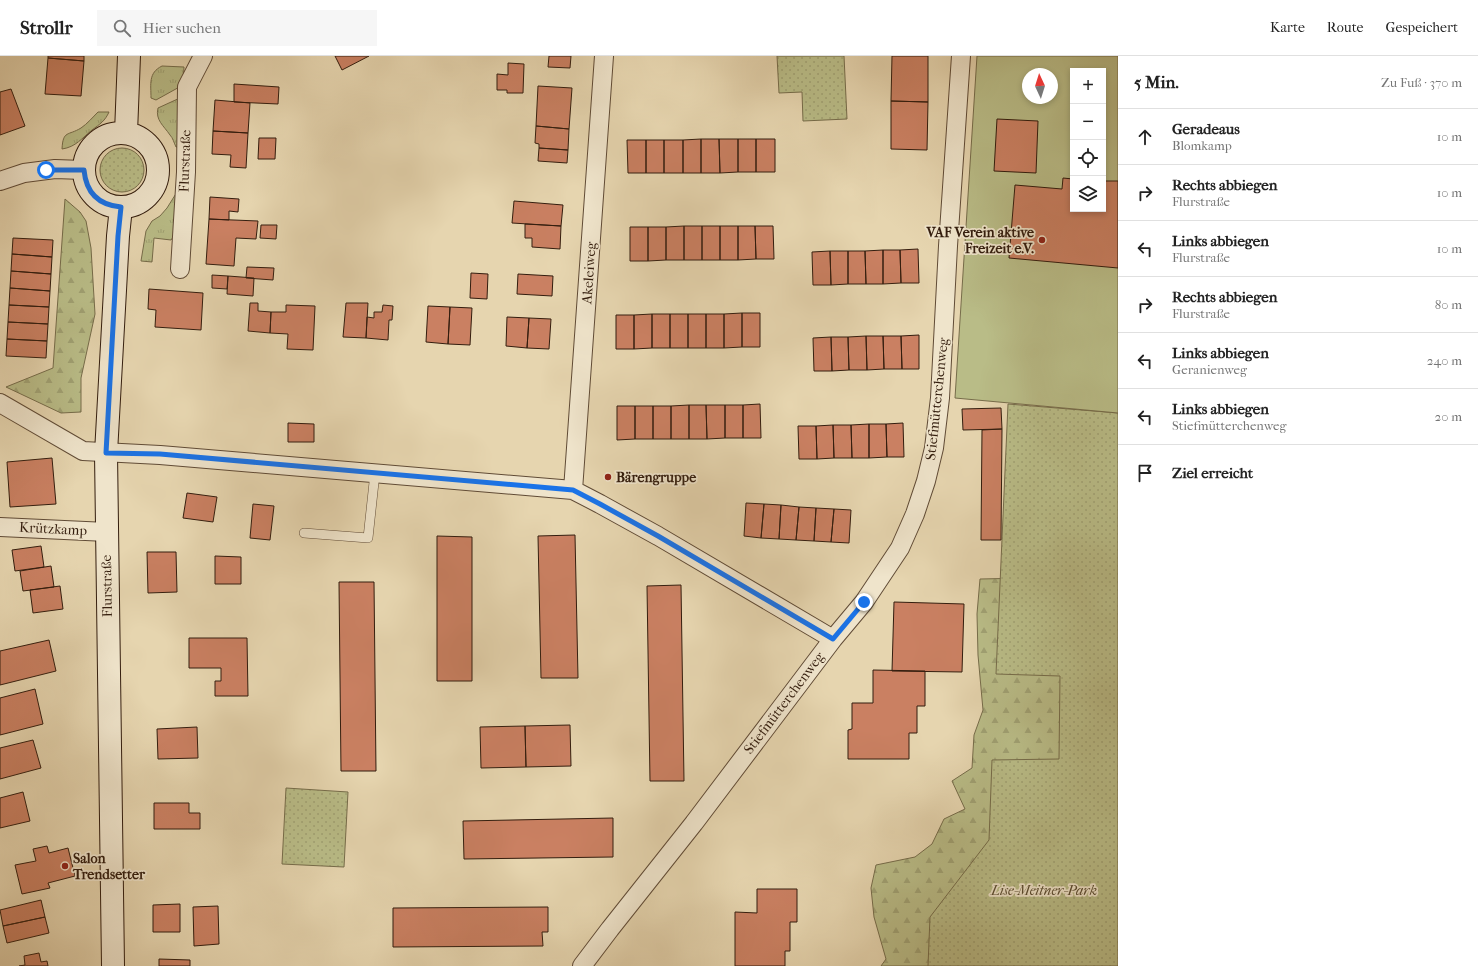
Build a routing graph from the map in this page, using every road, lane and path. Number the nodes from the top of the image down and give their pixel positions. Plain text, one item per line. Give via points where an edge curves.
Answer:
1 (129, 56) edge
2 (203, 56) edge
3 (604, 56) edge
4 (961, 56) edge
5 (126, 133) junction
6 (84, 170) junction
7 (0, 181) edge
8 (121, 207) junction
9 (180, 269) dead end
10 (0, 403) edge
11 (106, 453) junction
12 (374, 473) junction
13 (573, 490) junction
14 (0, 527) edge
15 (106, 532) junction
16 (304, 533) dead end
17 (833, 639) junction
18 (113, 966) edge
19 (582, 966) edge

1 - 5 street
2 - 9 street, Flurstraße via 187,87 186,172
3 - 13 street, Akeleiweg
4 - 17 street, Stiefmütterchenweg via 940,398 934,448 915,514 900,548 864,602
5 - 6 street via 108,135 93,145 84,161
5 - 8 street, Flurstraße via 150,146 155,154 158,172 156,182 146,197 134,204
6 - 7 street via 55,169 24,173
6 - 8 street via 87,186 97,199 104,204
8 - 11 street, Flurstraße
10 - 11 street via 83,451
11 - 12 street via 160,454
11 - 15 street, Flurstraße
12 - 13 street
12 - 16 lane via 368,538
13 - 17 street via 658,536
14 - 15 street, Krützkamp
15 - 18 street, Flurstraße
17 - 19 street, Stiefmütterchenweg

